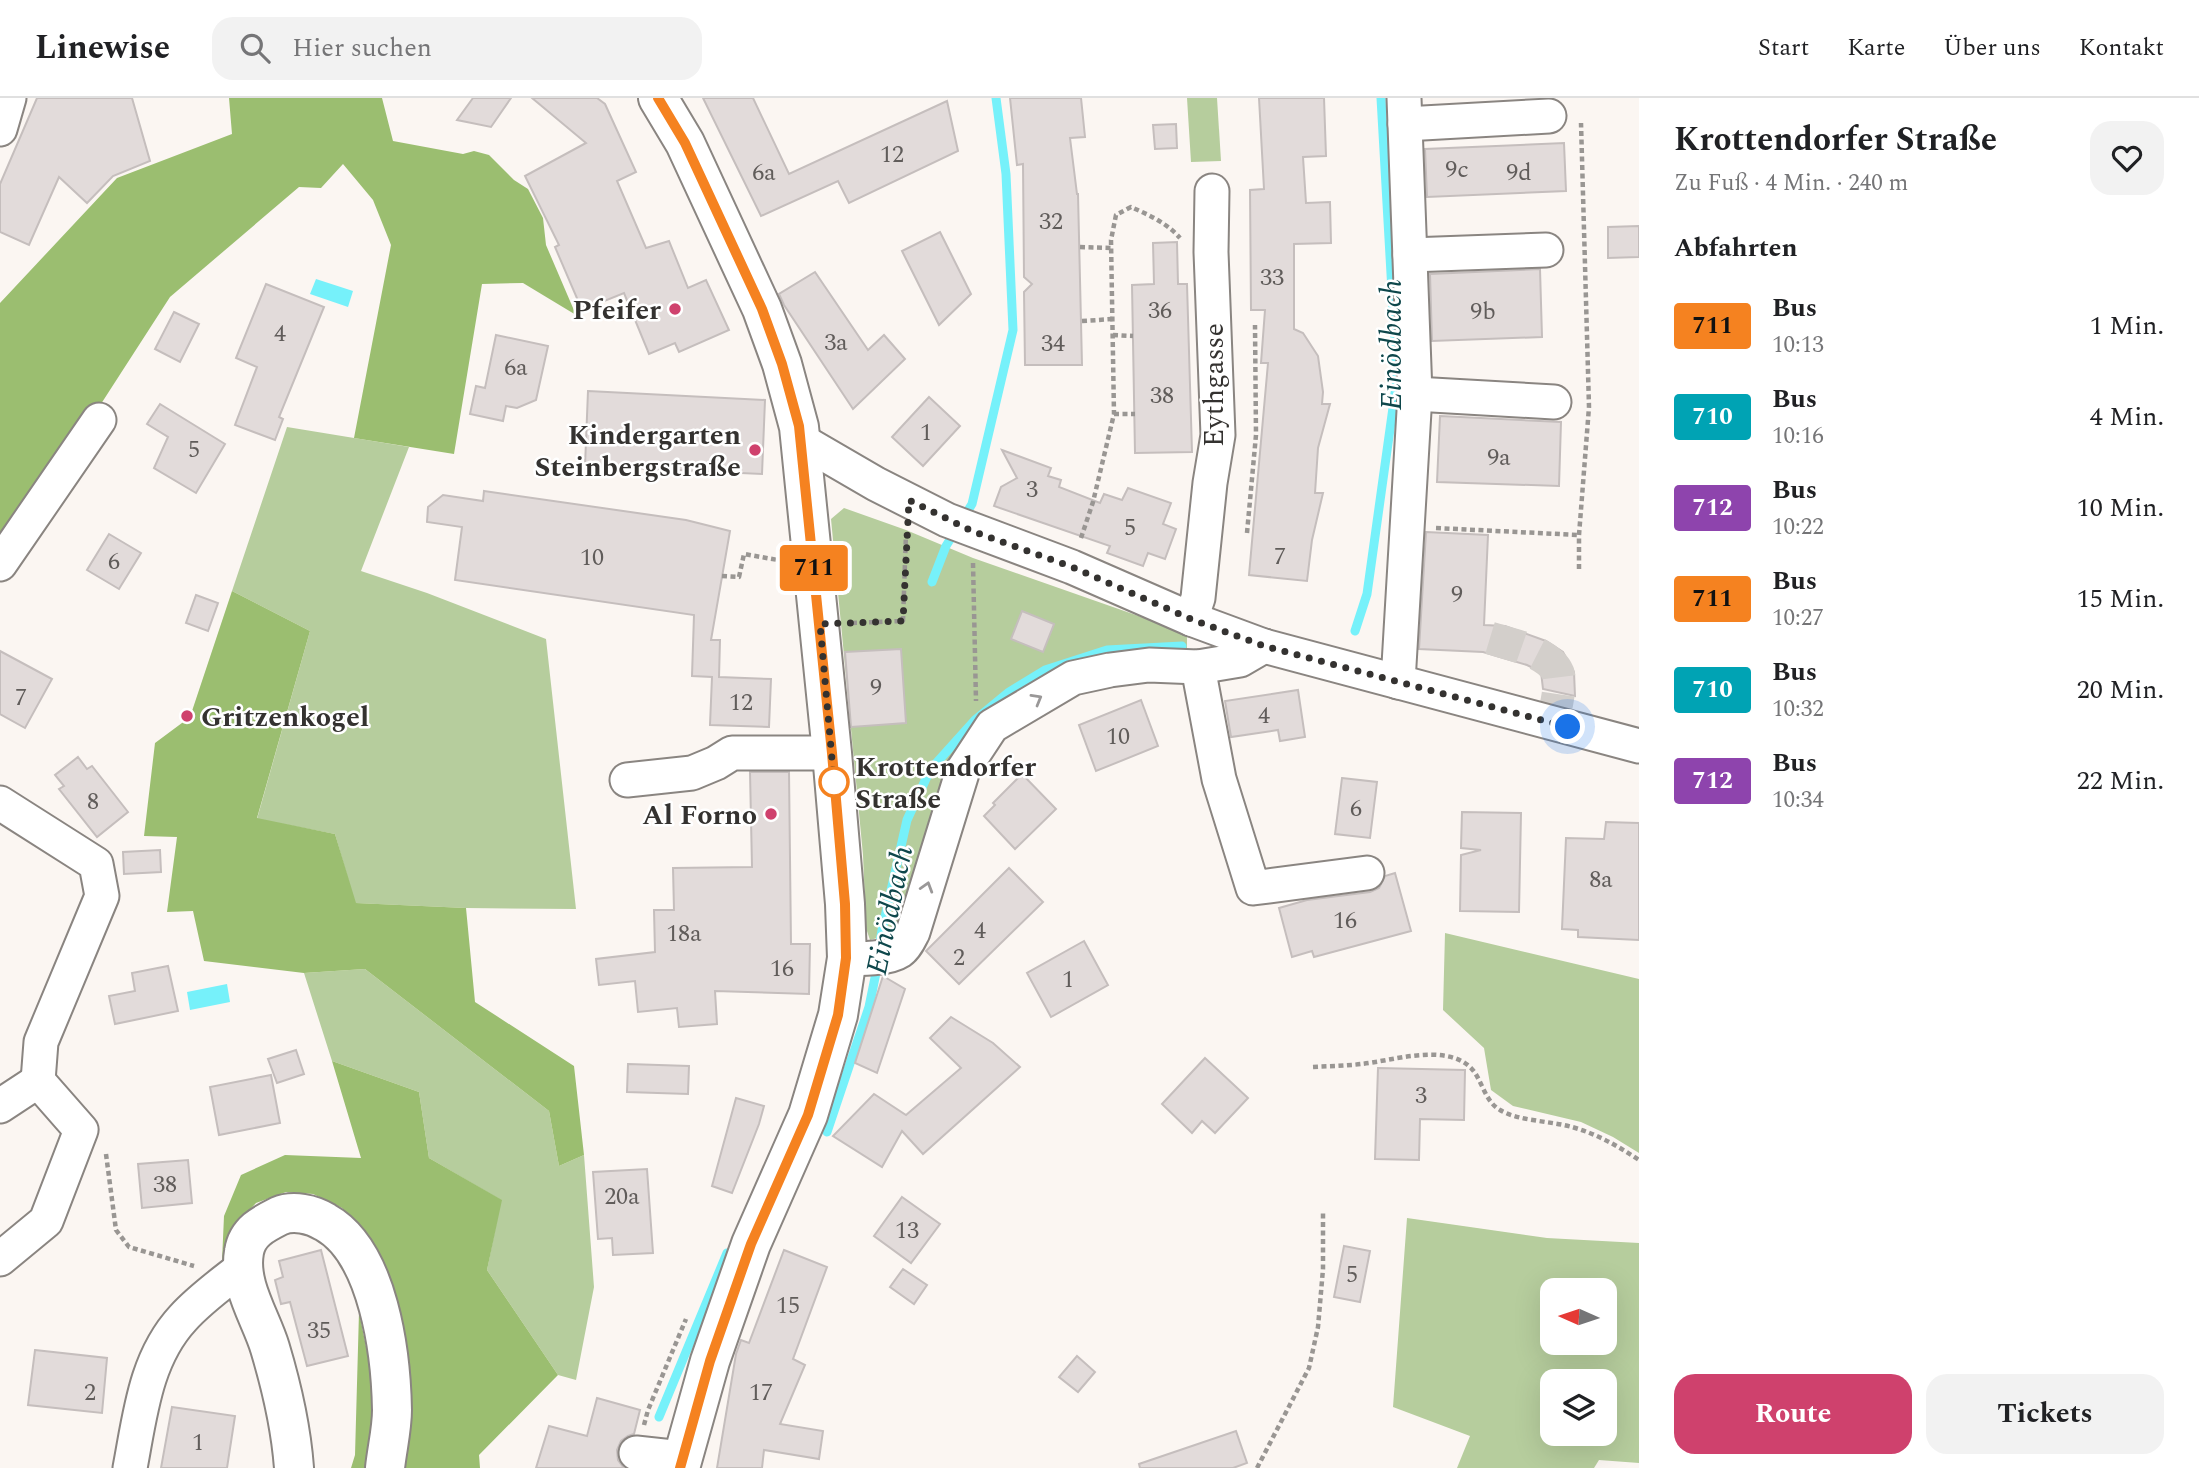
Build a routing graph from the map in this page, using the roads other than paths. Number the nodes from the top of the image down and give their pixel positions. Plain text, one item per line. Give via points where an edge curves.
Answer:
1 (9, 98) edge
2 (659, 98) edge
3 (1405, 111) edge
4 (1565, 118) road end
5 (0, 129) edge
6 (1212, 191) dead end
7 (1546, 250) dead end
8 (1410, 255) junction
9 (1415, 394) junction
10 (1553, 402) dead end
11 (99, 420) dead end
12 (802, 441) junction
13 (0, 564) edge
14 (1191, 619) junction
15 (1264, 646) junction
16 (1198, 667) junction
17 (1398, 682) junction
18 (1639, 746) edge
19 (832, 753) junction
20 (627, 780) dead end
21 (0, 803) edge
22 (1367, 873) dead end
23 (876, 955) junction
24 (38, 1081) junction
25 (0, 1105) edge
26 (0, 1259) edge
27 (235, 1273) junction
28 (636, 1453) dead end
29 (681, 1463) edge
30 (130, 1468) edge
31 (294, 1468) edge
32 (385, 1468) edge

1 - 5 street
2 - 12 main road via 762,309
3 - 4 street
3 - 8 street
6 - 14 street, Eythgasse via 1218,435 1198,598
7 - 8 street
8 - 9 street
9 - 10 street
9 - 17 street
11 - 13 street
12 - 14 street via 959,525 1072,567
12 - 19 main road
14 - 15 street
15 - 16 street via 1240,660
15 - 17 street
16 - 22 street via 1219,779 1253,888
23 -> 16 street via 914,932 963,770 992,726 1073,678 1149,665
17 - 18 street
19 - 20 street via 732,753 692,773
19 - 23 main road via 845,904
21 - 24 street via 96,864 103,896 41,1042
23 - 29 main road via 838,1015 808,1115 751,1244
24 - 25 street
24 - 26 street via 81,1130 46,1220
27 - 30 street via 181,1320 159,1351 147,1384
27 - 31 main road via 246,1286 270,1346 288,1415
27 - 32 main road via 253,1232 284,1214 313,1216 334,1227 360,1258 385,1334 392,1412
28 - 29 street

